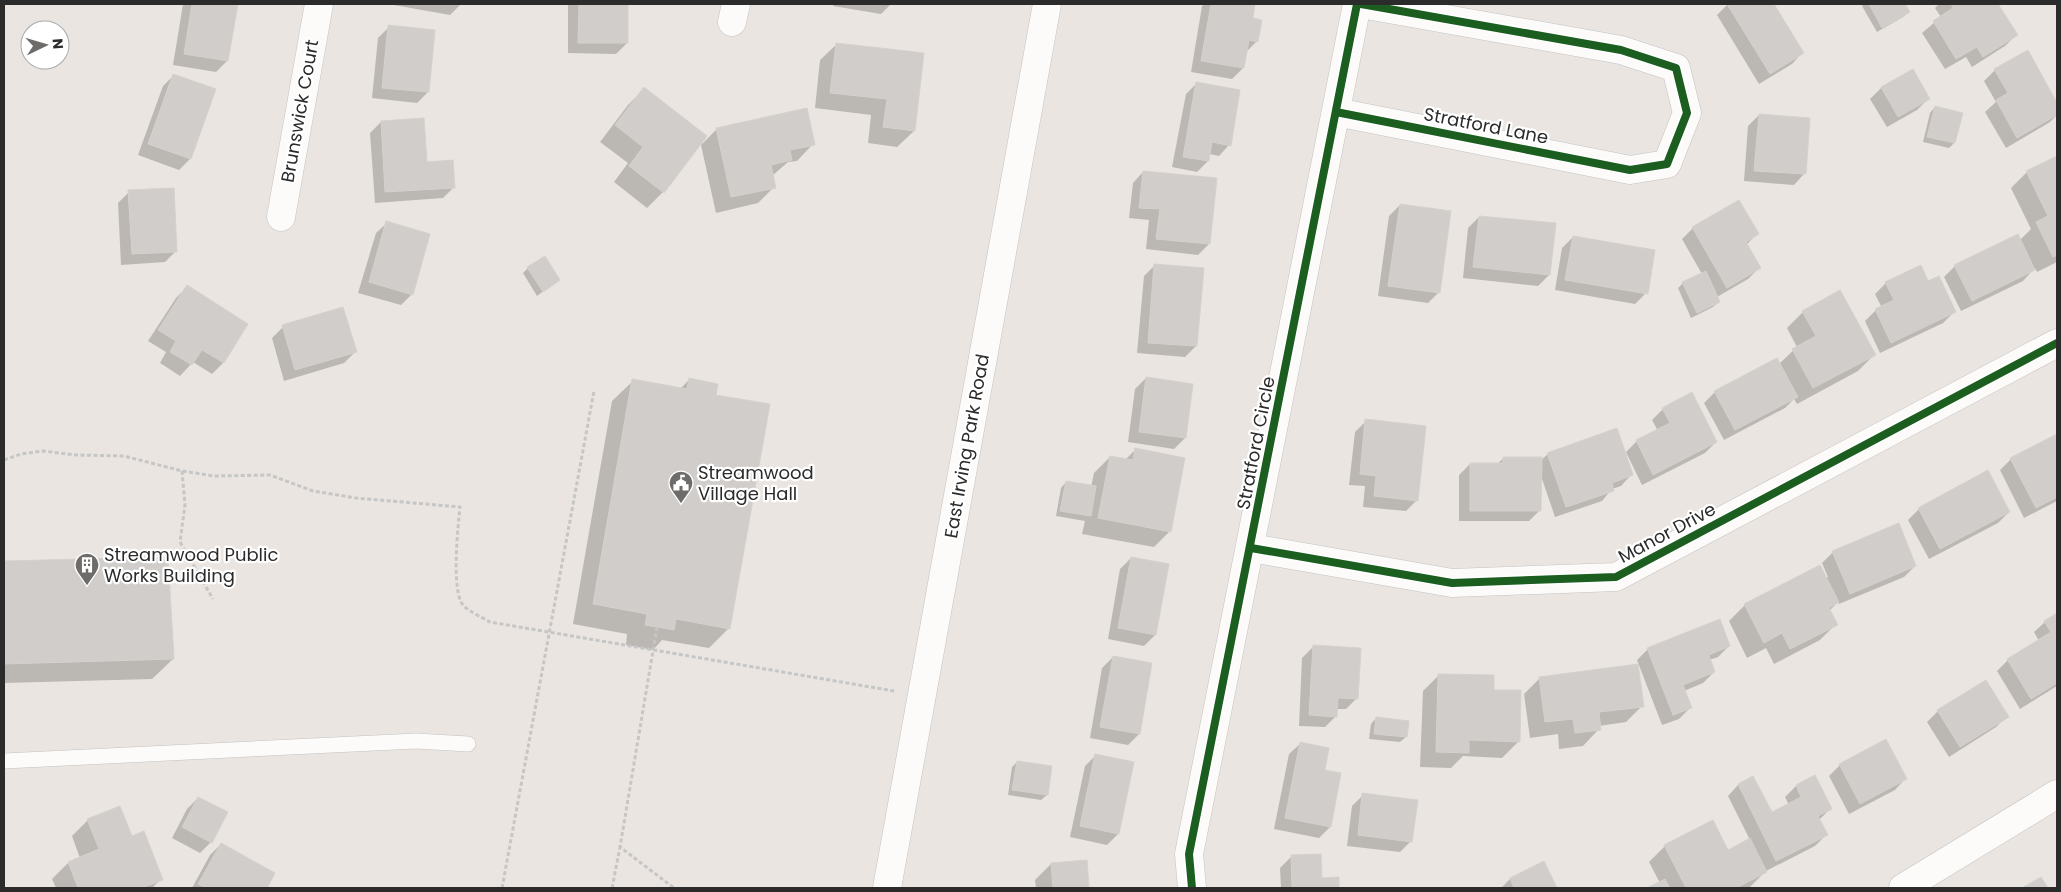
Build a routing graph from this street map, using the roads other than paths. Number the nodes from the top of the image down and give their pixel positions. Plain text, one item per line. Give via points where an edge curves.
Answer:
1 (319, 4) edge
2 (1047, 4) edge
3 (1357, 4) edge
4 (1361, 4) edge
5 (1336, 112) junction
6 (281, 217) dead end
7 (2057, 343) edge
8 (1251, 548) junction
9 (468, 744) dead end
10 (4, 761) edge
11 (2057, 794) edge
12 (887, 888) edge
13 (1192, 888) edge
14 (1903, 888) edge

1 - 6 street, Brunswick Court
2 - 12 street, East Irving Park Road
3 - 5 street, Stratford Circle
4 - 5 street, Stratford Lane via 1621,50 1676,68 1687,113 1667,164 1630,170
5 - 8 street, Stratford Circle
7 - 8 street, Manor Drive via 1616,577 1452,583
8 - 13 street, Stratford Circle via 1189,854
9 - 10 lane via 416,742
11 - 14 street

